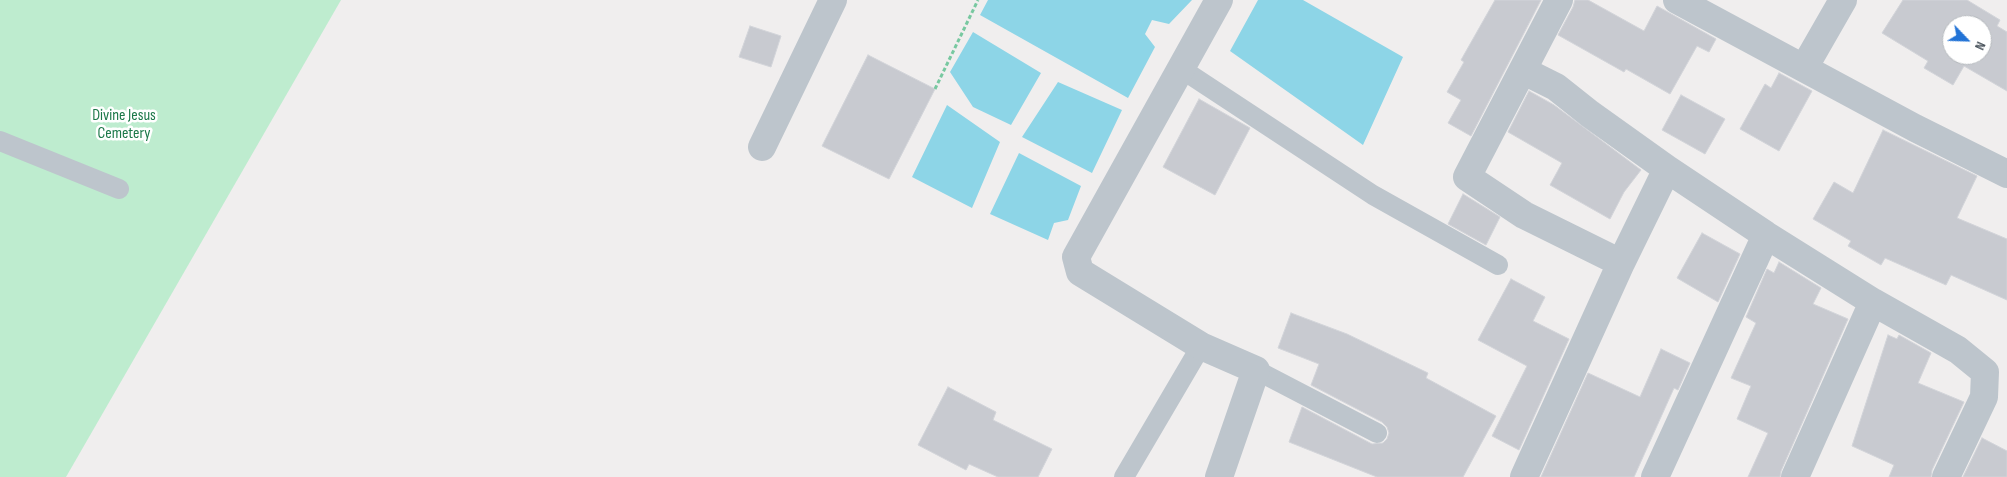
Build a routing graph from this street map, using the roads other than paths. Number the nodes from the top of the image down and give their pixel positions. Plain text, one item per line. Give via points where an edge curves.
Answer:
1 (833, 0) edge
2 (1218, 0) edge
3 (1559, 0) edge
4 (1677, 0) edge
5 (1843, 0) edge
6 (1180, 68) junction
7 (1804, 68) junction
8 (1524, 71) junction
9 (0, 141) edge
10 (762, 147) dead end
11 (1667, 169) junction
12 (2007, 174) edge
13 (119, 188) dead end
14 (1766, 236) junction
15 (1621, 264) junction
16 (1498, 265) dead end
17 (1873, 302) junction
18 (1201, 346) junction
19 (1256, 370) junction
20 (1377, 433) dead end
21 (1124, 477) edge
22 (1219, 477) edge
23 (1524, 477) edge
24 (1655, 477) edge
25 (1795, 477) edge
26 (1946, 477) edge

1 - 10 street
2 - 6 street
3 - 8 street
4 - 7 street
5 - 7 street
6 - 16 lane via 1373,195
6 - 18 street via 1076,257 1080,272
7 - 12 street
8 - 11 street via 1556,87
8 - 15 street via 1467,176 1524,215
9 - 13 lane
11 - 14 street
11 - 15 street
14 - 17 street
14 - 24 street
15 - 23 street
17 - 25 street
17 - 26 street via 1958,350 1985,372 1984,397
18 - 19 street
18 - 21 lane
19 - 20 lane
19 - 22 street

